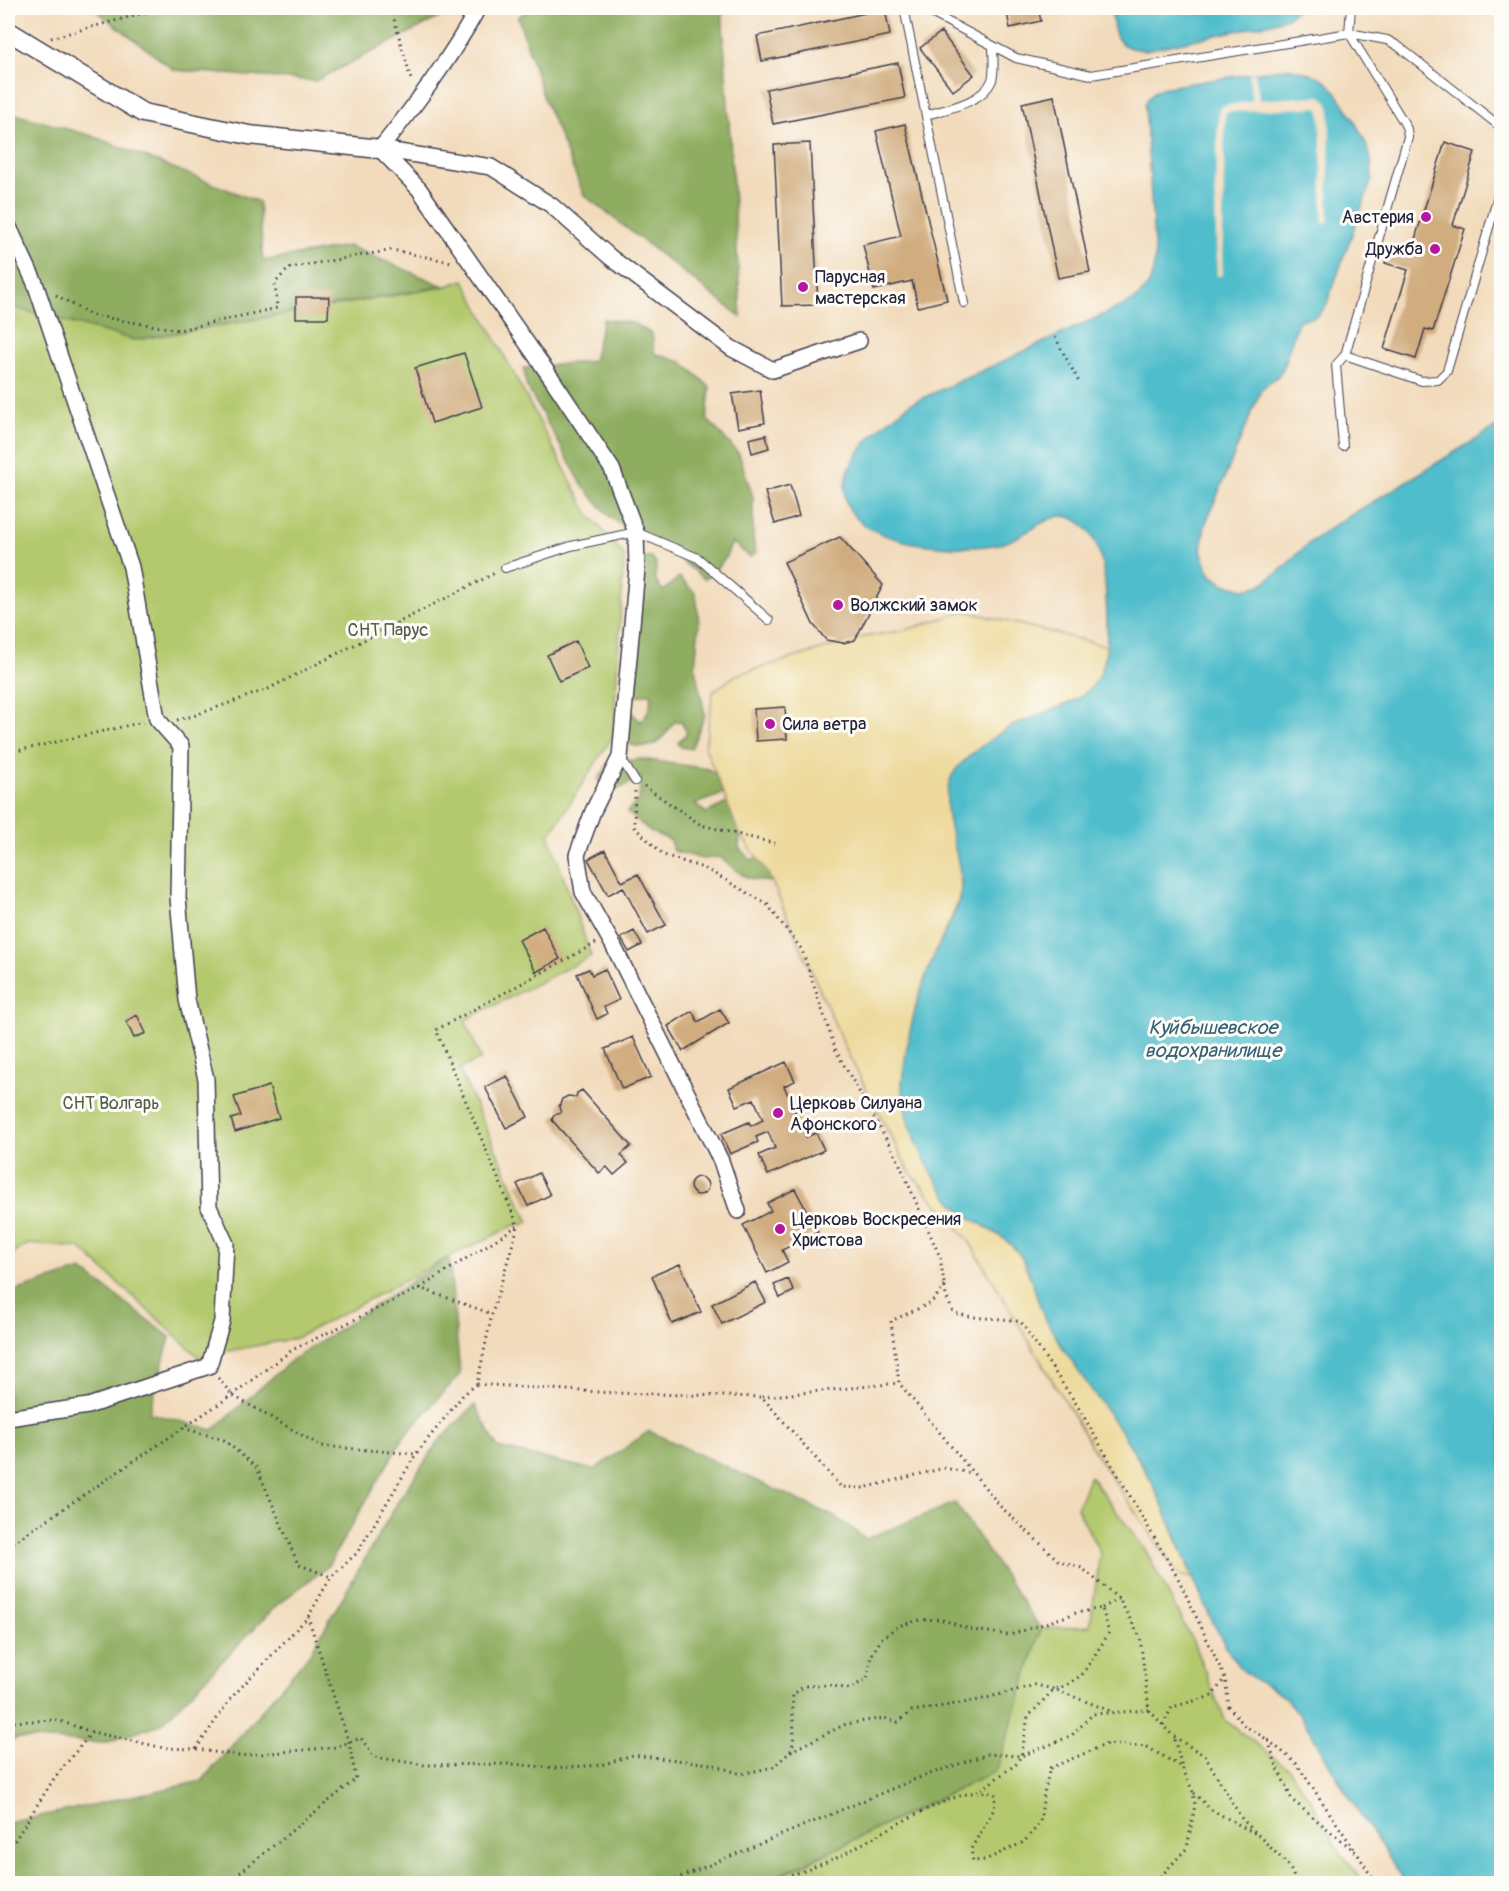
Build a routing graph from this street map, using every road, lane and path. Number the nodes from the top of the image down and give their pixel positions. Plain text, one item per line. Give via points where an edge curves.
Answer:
1 (162, 8) edge
2 (391, 8) edge
3 (478, 8) edge
4 (904, 8) edge
5 (922, 8) edge
6 (1351, 8) edge
7 (8, 31) edge
8 (1349, 33) junction
9 (29, 44) junction
10 (993, 46) junction
11 (417, 102) junction
12 (926, 114) junction
13 (1502, 129) edge
14 (380, 149) junction
15 (1502, 183) edge
16 (8, 225) edge
17 (476, 268) junction
18 (35, 283) junction
19 (964, 303) dead end
20 (1055, 337) dead end
21 (859, 341) dead end
22 (1345, 356) junction
23 (1079, 381) dead end
24 (1343, 446) dead end
25 (636, 532) junction
26 (506, 568) joint
27 (769, 620) dead end
28 (157, 719) junction
29 (8, 753) edge
30 (620, 757) junction
31 (635, 781) junction
32 (777, 844) dead end
33 (608, 937) junction
34 (738, 1211) dead end
35 (518, 1226) junction
36 (945, 1286) junction
37 (420, 1288) junction
38 (492, 1314) junction
39 (209, 1366) junction
40 (899, 1383) junction
41 (477, 1384) junction
42 (232, 1395) junction
43 (762, 1397) junction
44 (8, 1418) edge
45 (183, 1428) junction
46 (416, 1454) junction
47 (974, 1473) junction
48 (8, 1546) edge
49 (331, 1577) junction
50 (1119, 1599) junction
51 (1102, 1608) junction
52 (308, 1617) junction
53 (1225, 1678) junction
54 (1054, 1689) junction
55 (1149, 1710) junction
56 (1113, 1712) junction
57 (8, 1722) edge
58 (1163, 1725) junction
59 (92, 1732) junction
60 (1173, 1736) junction
61 (1268, 1740) junction
62 (349, 1743) junction
63 (196, 1749) junction
64 (791, 1751) junction
65 (1021, 1756) junction
66 (1182, 1767) junction
67 (978, 1792) junction
68 (1193, 1792) junction
69 (1260, 1837) junction
70 (8, 1851) edge
71 (1357, 1853) junction
72 (226, 1884) edge
73 (664, 1884) edge
74 (769, 1884) edge
75 (1151, 1884) edge
76 (1297, 1884) edge
77 (1376, 1884) edge

1 - 9 path
2 - 11 path
3 - 11 street
4 - 12 lane
5 - 10 lane
6 - 8 lane
7 - 9 street
8 - 10 lane via 1091,75 1016,58
8 - 13 lane via 1398,46
8 - 22 lane via 1403,121 1408,137
9 - 14 street via 143,113 249,135
10 - 12 lane via 992,81 979,95 963,105
11 - 14 street
12 - 19 lane
14 - 17 street via 419,189
14 - 21 street via 491,167 551,205 610,257 731,348 773,370
15 - 22 lane via 1447,371 1438,380 1422,381
16 - 18 street
17 - 18 path via 392,250 289,268 275,283 277,308 179,330 91,315
17 - 25 street via 612,469
18 - 28 street via 131,567
20 - 23 path
22 - 24 lane via 1336,365
25 - 26 lane via 572,546
25 - 27 lane via 698,558
25 - 30 street via 637,569
26 - 28 path via 268,689 180,720
28 - 29 path
28 - 39 street via 181,746 178,897 188,1000 206,1079 209,1208 226,1244 222,1321
30 - 31 lane
30 - 33 street via 593,811 577,855 583,892
31 - 32 path via 701,825
31 - 36 path via 634,827 664,855 706,869 767,904 802,950 837,1051 897,1158 940,1257
33 - 34 street via 721,1161
33 - 35 path via 436,1030
35 - 37 path
35 - 38 path
36 - 40 path via 931,1303 891,1321
36 - 53 path via 953,1312 969,1318 1021,1322 1077,1405 1157,1541
37 - 38 path
37 - 42 path via 292,1350
38 - 41 path
39 - 42 path
39 - 44 street via 88,1406
40 - 43 path
40 - 47 path
41 - 43 path
41 - 46 path via 463,1395
42 - 45 path
42 - 46 path via 321,1446
43 - 47 path via 841,1487 864,1488 944,1468
45 - 48 path
45 - 49 path via 224,1440 257,1468 298,1564
46 - 49 path via 357,1552
47 - 50 path via 1001,1507 1059,1561 1082,1568
49 - 52 path
50 - 51 path
50 - 55 path via 1140,1636
51 - 54 path via 1109,1633 1101,1648 1082,1675
51 - 64 path via 1010,1635 972,1630 940,1619 898,1626 882,1638 871,1656 867,1679 849,1689 804,1686 793,1695 795,1733
52 - 62 path
52 - 63 path via 231,1698
53 - 58 path via 1212,1696 1172,1707
53 - 61 path via 1229,1707 1245,1726
54 - 56 path
54 - 64 path via 1035,1685 975,1701 912,1711 898,1722 884,1718 846,1724
54 - 65 path via 1028,1717
55 - 56 path
55 - 58 path
56 - 65 path via 1093,1714 1071,1735
57 - 59 path via 57,1720
58 - 60 path
59 - 63 path via 164,1748
59 - 70 path via 55,1777
60 - 66 path
60 - 69 path via 1205,1756 1242,1819
61 - 71 path via 1296,1763
61 - 71 path via 1292,1800
62 - 63 path via 239,1756
62 - 64 path via 361,1738 374,1757 425,1765 513,1764 553,1768 601,1765 633,1755 711,1764 741,1774 773,1767
62 - 72 path via 356,1779
65 - 67 path
65 - 73 path via 988,1754 918,1778
66 - 67 path via 1147,1747 1107,1744 1050,1768 1040,1823 1024,1842 985,1860 973,1861 971,1849 994,1809 996,1795
66 - 68 path
67 - 74 path via 928,1807 837,1857
68 - 69 path via 1210,1809
68 - 75 path via 1195,1805 1187,1848
69 - 76 path via 1289,1866
71 - 77 path

